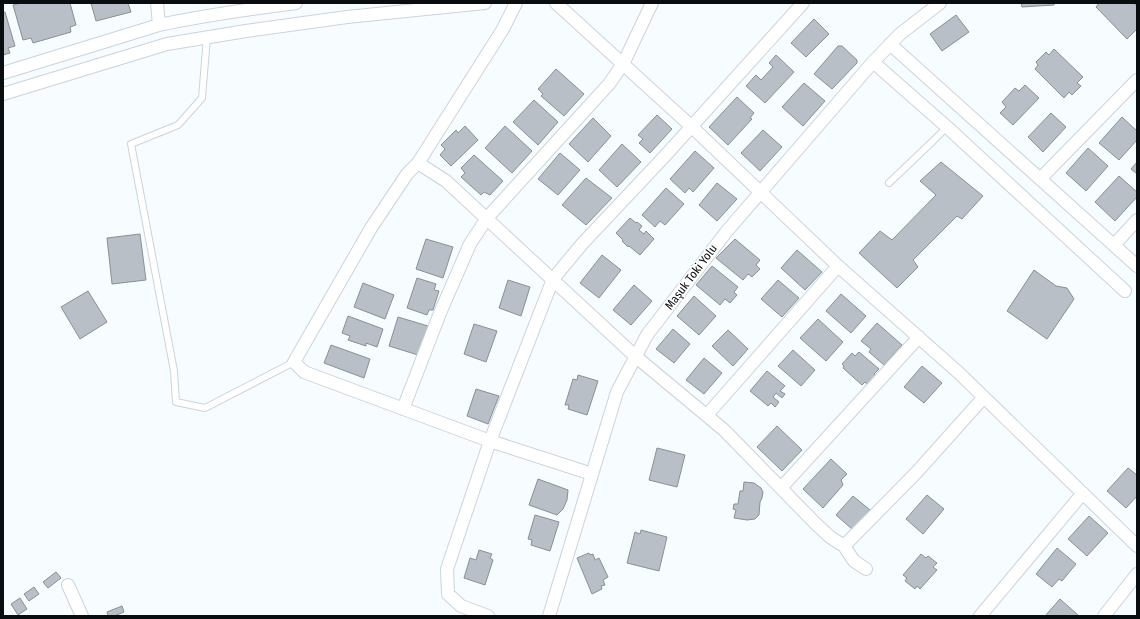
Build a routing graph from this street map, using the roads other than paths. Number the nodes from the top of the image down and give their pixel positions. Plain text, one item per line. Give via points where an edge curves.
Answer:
1 (157, 3) edge
2 (296, 3) edge
3 (485, 3) edge
4 (516, 3) edge
5 (556, 3) edge
6 (652, 3) edge
7 (803, 3) edge
8 (940, 3) edge
9 (244, 6) edge
10 (159, 25) junction
11 (246, 31) junction
12 (207, 37) junction
13 (890, 44) junction
14 (873, 62) junction
15 (622, 64) junction
16 (3, 74) edge
17 (1137, 80) edge
18 (3, 94) edge
19 (692, 127) junction
20 (946, 127) junction
21 (418, 163) junction
22 (1040, 179) junction
23 (889, 183) dead end
24 (761, 192) junction
25 (487, 218) junction
26 (1137, 220) edge
27 (1114, 246) junction
28 (838, 266) junction
29 (1137, 266) edge
30 (553, 279) junction
31 (1125, 291) dead end
32 (919, 337) junction
33 (635, 356) junction
34 (294, 362) junction
35 (984, 397) junction
36 (403, 409) junction
37 (706, 415) junction
38 (490, 441) junction
39 (592, 474) junction
40 (781, 488) junction
41 (1083, 493) junction
42 (844, 546) junction
43 (1137, 546) edge
44 (866, 569) dead end
45 (1137, 574) edge
46 (68, 585) dead end
47 (82, 616) edge
48 (488, 616) edge
49 (549, 616) edge
50 (980, 616) edge
51 (1104, 616) edge

1 - 10 street
2 - 9 street
3 - 11 street via 347,17
4 - 21 street
5 - 15 street
6 - 15 street
7 - 19 street
8 - 13 street, Maşuk Toki Yolu
9 - 10 street
9 - 11 street
10 - 16 street
11 - 12 street
12 - 18 street via 167,44
12 - 34 lane via 202,98 178,124 131,144 174,371 176,402 205,408
13 - 14 street, Maşuk Toki Yolu
13 - 22 street
14 - 20 street
14 - 24 street, Maşuk Toki Yolu
15 - 19 street
15 - 25 street via 609,84
17 - 22 street
19 - 24 street
19 - 30 street via 582,244
20 - 23 lane
20 - 31 street
21 - 25 street via 446,180
21 - 34 street via 407,174 371,228
22 - 27 street
24 - 28 street
24 - 33 street, Maşuk Toki Yolu via 727,231 652,329
25 - 30 street
25 - 36 street via 467,251
26 - 27 street
27 - 29 street
28 - 32 street
28 - 37 street
30 - 33 street
30 - 38 street
32 - 35 street
32 - 40 street
33 - 37 street
33 - 39 street, Maşuk Toki Yolu via 617,392
34 - 36 street via 304,372
35 - 41 street
35 - 42 street via 916,473
36 - 38 street
37 - 40 street
38 - 39 street
38 - 48 street via 447,570 448,594 461,606
39 - 49 street, Maşuk Toki Yolu
40 - 42 street via 830,537
41 - 43 street
41 - 50 street
42 - 44 street via 854,561
45 - 51 street
46 - 47 street

